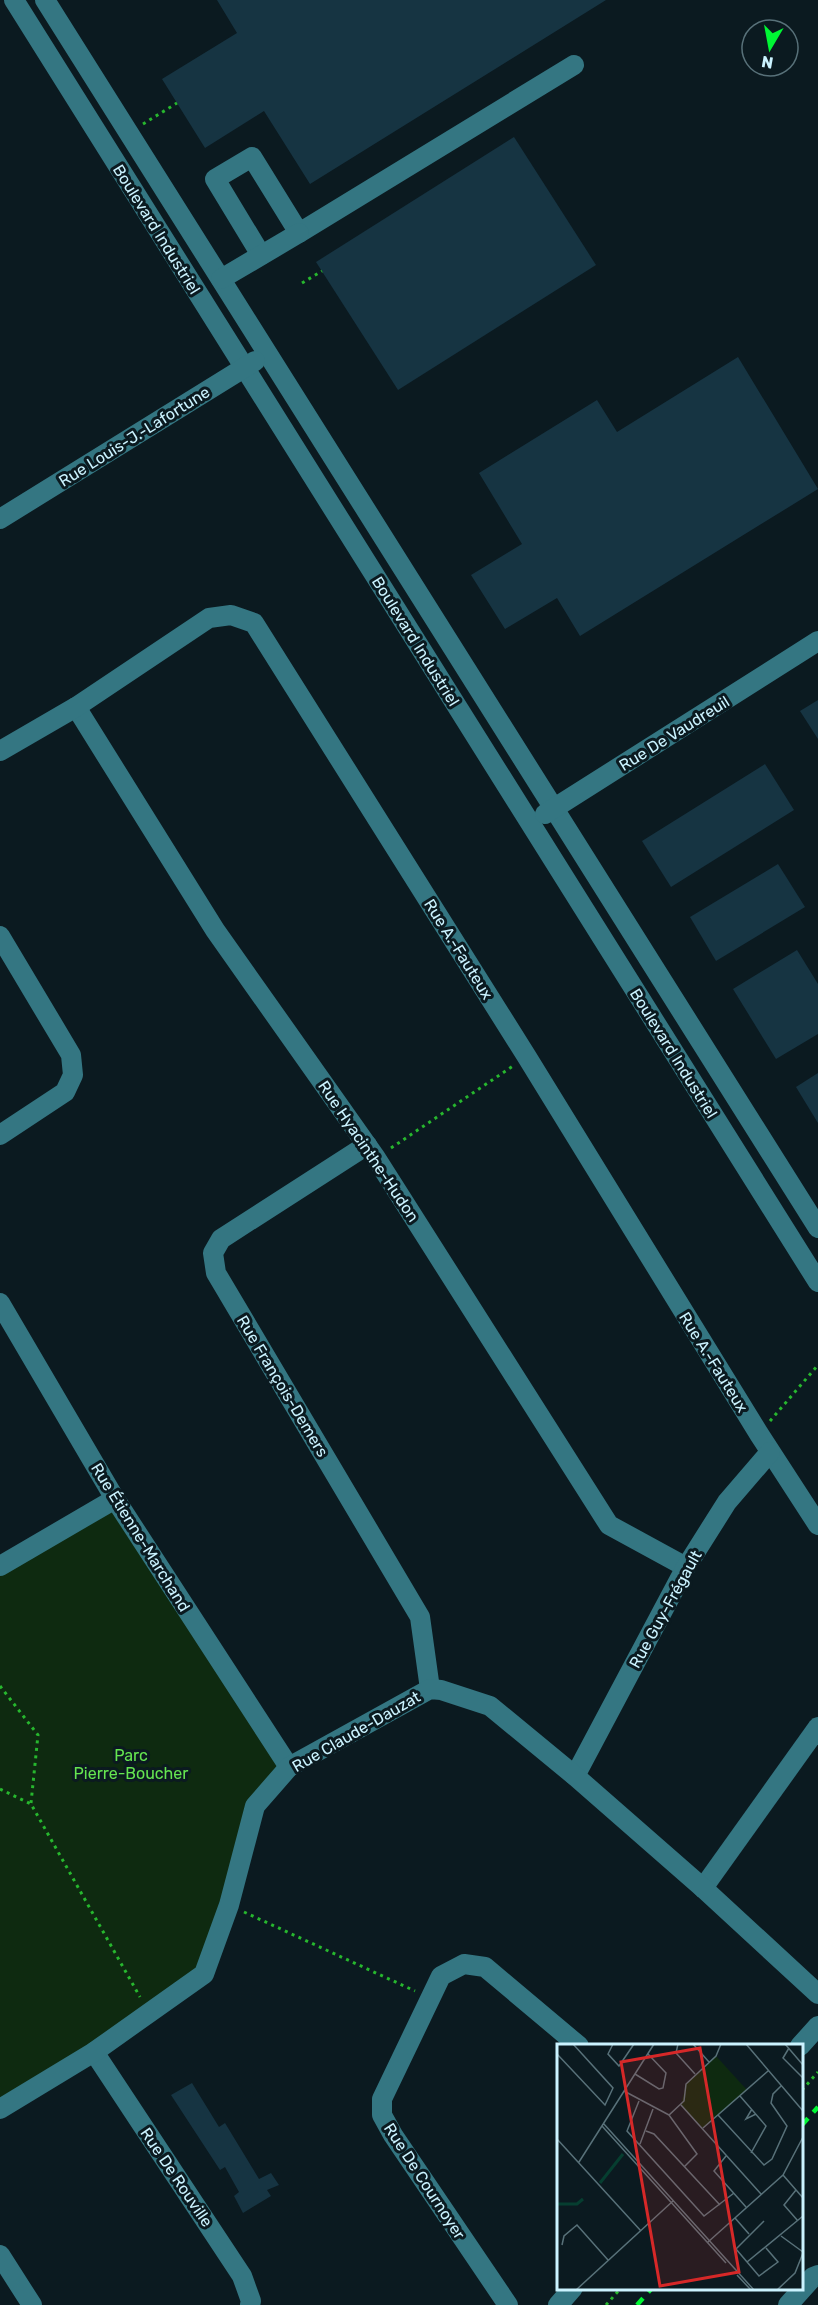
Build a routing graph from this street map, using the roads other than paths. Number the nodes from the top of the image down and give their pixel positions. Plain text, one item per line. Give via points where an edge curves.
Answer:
1 (14, 0) edge
2 (45, 0) edge
3 (574, 65) dead end
4 (299, 233) junction
5 (261, 255) junction
6 (221, 279) junction
7 (268, 353) junction
8 (244, 368) junction
9 (335, 461) junction
10 (312, 476) junction
11 (0, 519) edge
12 (818, 641) edge
13 (75, 707) junction
14 (0, 751) edge
15 (554, 809) junction
16 (530, 824) junction
17 (0, 936) edge
18 (642, 947) junction
19 (616, 961) junction
20 (678, 1004) junction
21 (653, 1019) junction
22 (736, 1097) junction
23 (710, 1110) junction
24 (0, 1135) edge
25 (371, 1152) junction
26 (818, 1228) edge
27 (818, 1235) edge
28 (796, 1248) junction
29 (818, 1282) edge
30 (0, 1303) edge
31 (770, 1452) junction
32 (115, 1499) junction
33 (818, 1526) edge
34 (0, 1566) edge
35 (686, 1567) junction
36 (430, 1689) junction
37 (818, 1727) edge
38 (289, 1767) junction
39 (575, 1776) junction
40 (703, 1888) junction
41 (818, 1994) edge
42 (818, 2026) edge
43 (577, 2044) edge
44 (802, 2044) edge
45 (94, 2052) junction
46 (0, 2109) edge
47 (0, 2255) edge
48 (818, 2275) edge
49 (803, 2288) edge
50 (572, 2290) edge
51 (801, 2290) edge
52 (32, 2305) edge
53 (250, 2305) edge
54 (508, 2305) edge
55 (558, 2305) edge
56 (788, 2305) edge

1 - 8 street, Boulevard Industriel
2 - 6 street, Boulevard Industriel
3 - 4 street
4 - 5 street
4 - 5 street via 252,157 215,179
5 - 6 street
6 - 7 street, Boulevard Industriel
7 - 8 street, Rue Louis-J.-Lafortune
7 - 9 street, Boulevard Industriel
8 - 10 street, Boulevard Industriel
8 - 11 street, Rue Louis-J.-Lafortune
9 - 10 street
9 - 15 street, Boulevard Industriel
10 - 16 street, Boulevard Industriel
12 - 15 street, Rue De Vaudreuil
13 - 14 street, Rue A.-Fauteux
13 - 25 street, Rue Hyacinthe-Hudon via 215,930
13 - 31 street, Rue A.-Fauteux via 208,618 231,615 254,623
15 - 16 street, Rue De Vaudreuil
15 - 18 street, Boulevard Industriel
16 - 19 street, Boulevard Industriel
17 - 24 street via 71,1055 73,1075 65,1092
18 - 19 street
18 - 20 street, Boulevard Industriel
19 - 21 street, Boulevard Industriel
20 - 21 street
20 - 22 street, Boulevard Industriel
21 - 23 street, Boulevard Industriel
22 - 23 street
22 - 26 street, Boulevard Industriel
23 - 28 street, Boulevard Industriel
25 - 35 street, Rue Hyacinthe-Hudon via 609,1525
25 - 36 street, Rue François-Demers via 221,1239 213,1253 216,1274 420,1617
27 - 28 street
28 - 29 street, Boulevard Industriel
30 - 32 street, Rue Étienne-Marchand
31 - 33 street, Rue A.-Fauteux
31 - 35 street, Rue Guy-Frégault via 727,1502
32 - 34 street
32 - 38 street, Rue Étienne-Marchand
35 - 39 street, Rue Guy-Frégault
36 - 38 street, Rue Claude-Dauzat
36 - 39 street, Rue Claude-Dauzat via 490,1706
37 - 40 street
38 - 45 street, Rue Claude-Dauzat via 255,1806 229,1905 204,1974
39 - 40 street, Rue Claude-Dauzat
40 - 41 street, Rue Claude-Dauzat
42 - 44 street
43 - 54 street, Rue De Cournoyer via 485,1966 464,1964 441,1976 382,2099 382,2115 393,2135
45 - 46 street, Rue Claude-Dauzat
45 - 53 street, Rue De Rouville via 242,2276
47 - 52 street
48 - 49 street
50 - 55 street
51 - 56 street

